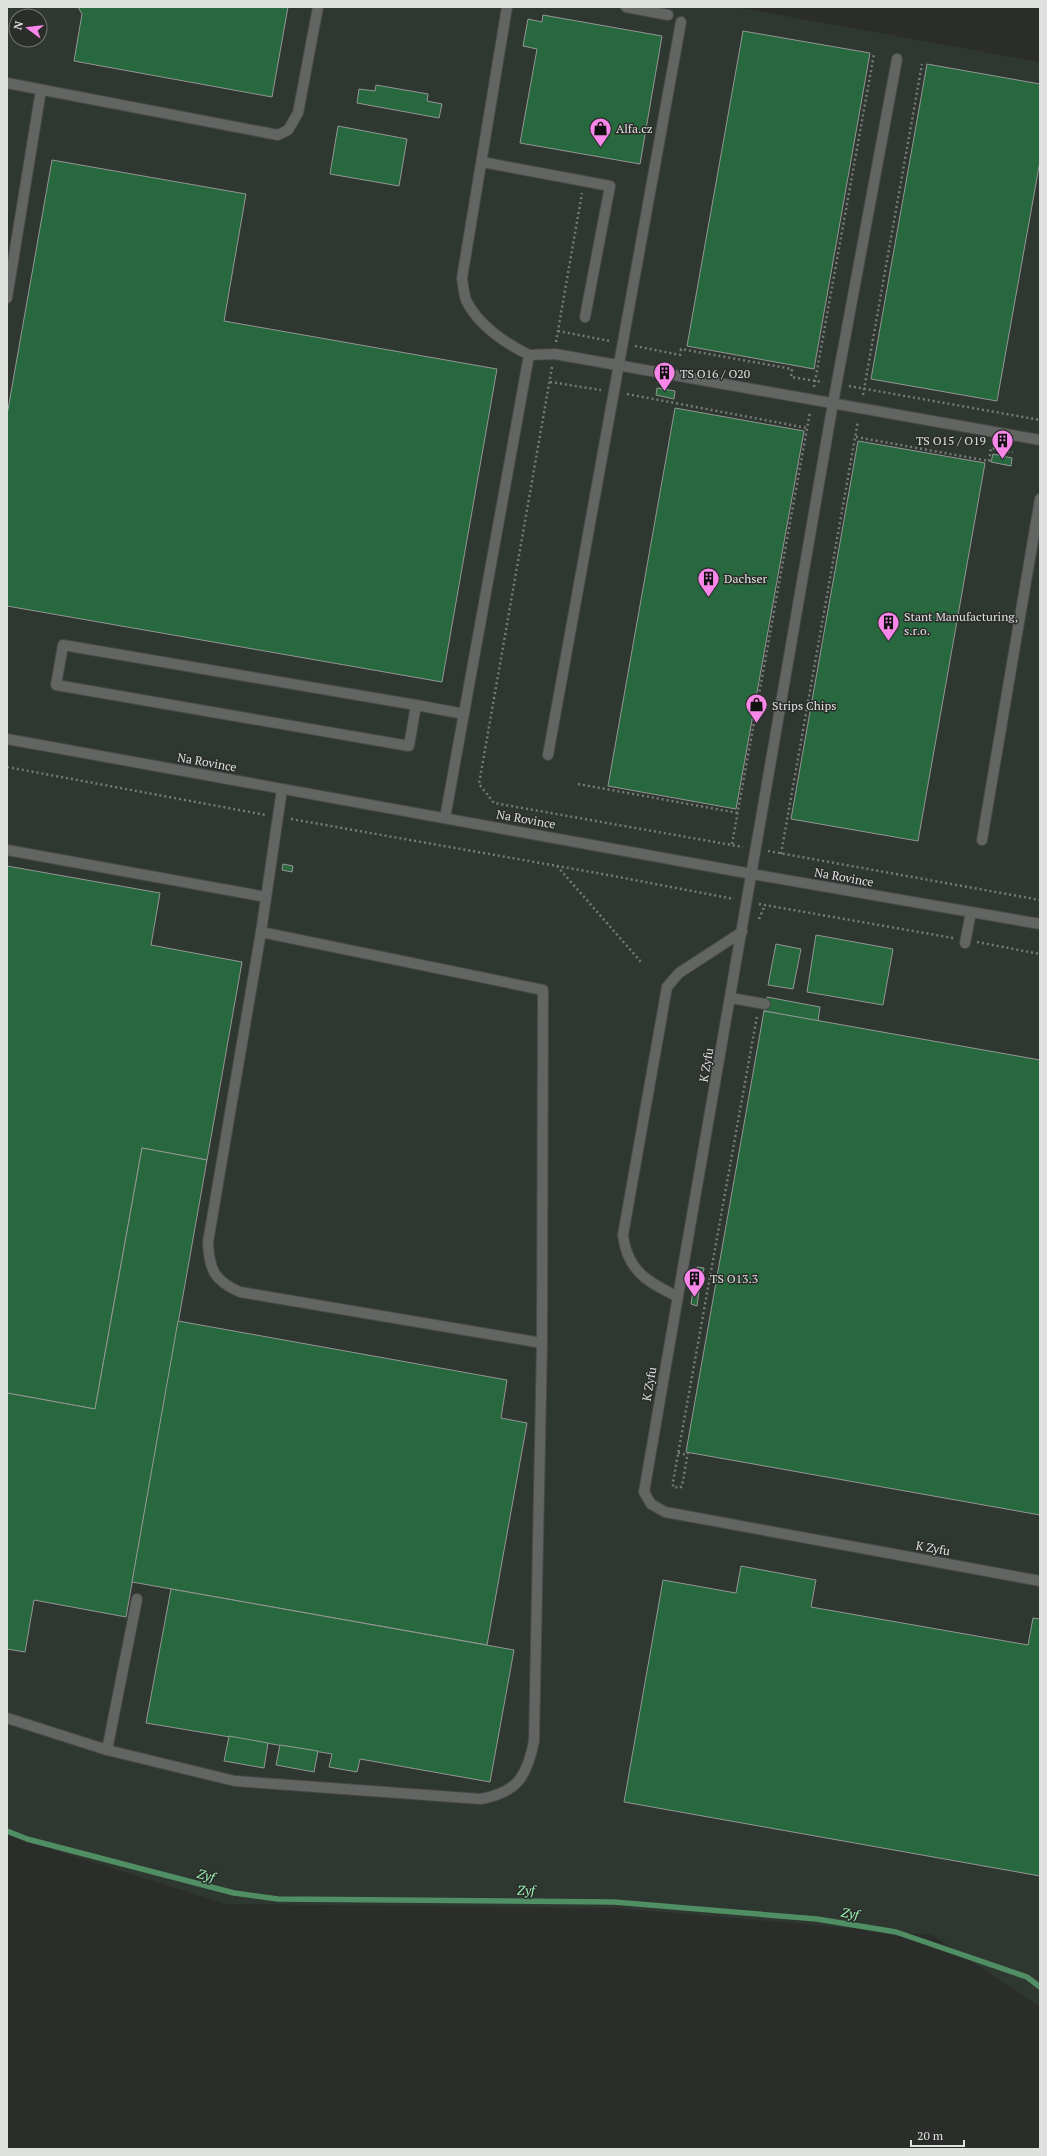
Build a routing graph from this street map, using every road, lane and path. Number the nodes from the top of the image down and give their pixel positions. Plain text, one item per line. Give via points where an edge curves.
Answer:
1 (318, 7) edge
2 (507, 7) edge
3 (626, 7) edge
4 (668, 15) dead end
5 (681, 22) dead end
6 (874, 54) dead end
7 (897, 59) dead end
8 (922, 64) dead end
9 (7, 83) edge
10 (40, 90) junction
11 (482, 162) junction
12 (584, 181) junction
13 (7, 298) edge
14 (585, 317) dead end
15 (681, 349) dead end
16 (554, 354) junction
17 (529, 355) junction
18 (793, 365) dead end
19 (618, 366) junction
20 (792, 369) junction
21 (816, 381) junction
22 (550, 382) junction
23 (837, 384) junction
24 (864, 389) junction
25 (613, 392) junction
26 (812, 400) junction
27 (833, 403) junction
28 (861, 408) junction
29 (1040, 420) edge
30 (807, 428) junction
31 (856, 437) junction
32 (1040, 440) edge
33 (1013, 452) dead end
34 (1040, 499) edge
35 (416, 705) junction
36 (464, 714) junction
37 (7, 739) edge
38 (548, 755) dead end
39 (7, 767) edge
40 (578, 784) dead end
41 (282, 789) junction
42 (738, 813) junction
43 (278, 817) junction
44 (445, 818) junction
45 (982, 840) dead end
46 (732, 844) junction
47 (756, 849) junction
48 (7, 850) edge
49 (781, 854) junction
50 (556, 866) junction
51 (752, 874) junction
52 (266, 897) junction
53 (1040, 900) edge
54 (747, 902) junction
55 (765, 905) junction
56 (971, 912) junction
57 (758, 920) dead end
58 (1040, 924) edge
59 (261, 932) junction
60 (742, 932) junction
61 (965, 942) junction
62 (1040, 954) edge
63 (641, 962) dead end
64 (731, 998) junction
65 (762, 1004) joint
66 (678, 1297) junction
67 (542, 1343) junction
68 (678, 1453) junction
69 (1040, 1582) edge
70 (137, 1599) dead end
71 (7, 1718) edge
72 (107, 1750) junction

1 - 10 street via 298,113 288,130 278,135
2 - 11 street
3 - 4 street
5 - 19 street
6 - 21 path
7 - 23 street, K Zyfu
8 - 24 path
9 - 10 street
10 - 13 street
11 - 12 street
11 - 17 street via 462,278 466,299 475,315 507,344
12 - 14 street via 610,186
12 - 16 path
15 - 20 path
16 - 17 street
16 - 19 street
16 - 22 path
17 - 36 street
18 - 20 path
19 - 25 street
19 - 26 street
20 - 21 path via 791,377
21 - 23 path
21 - 26 path
22 - 25 path
22 - 46 path via 479,784 494,803
23 - 24 path
23 - 27 street, K Zyfu
24 - 28 path
24 - 29 path
25 - 30 path
25 - 38 street
26 - 27 street
26 - 30 path
27 - 28 street
27 - 47 street, K Zyfu
28 - 31 path
28 - 32 street
30 - 42 path
31 - 33 path via 989,461 991,448
31 - 49 path
34 - 45 street
35 - 35 street via 63,645 56,685 409,746
35 - 36 street
36 - 44 street
37 - 41 street, Na Rovince
39 - 43 path
40 - 42 path
41 - 43 street
41 - 44 street, Na Rovince
42 - 46 path
43 - 50 path
43 - 52 street
44 - 51 street, Na Rovince
46 - 47 path
47 - 49 path
47 - 51 street, K Zyfu
48 - 52 street
49 - 53 path
50 - 54 path
50 - 63 path
51 - 54 street, K Zyfu
51 - 56 street, Na Rovince
52 - 59 street
54 - 55 path
54 - 60 street, K Zyfu
55 - 57 path
55 - 61 path
56 - 58 street, Na Rovince
56 - 61 street
59 - 67 street via 543,990
59 - 67 street via 208,1242 211,1267 218,1278 240,1292
60 - 64 street, K Zyfu
60 - 66 street via 679,973 667,987 624,1228 624,1249 633,1266 644,1278
61 - 62 path
64 - 65 street
64 - 66 street, K Zyfu
65 - 68 path
66 - 69 street, K Zyfu via 644,1488 646,1498 654,1507 665,1512
67 - 72 street via 534,1741 526,1770 512,1788 499,1796 481,1799 235,1781
68 - 68 path via 672,1485 676,1488 682,1486 688,1453
70 - 72 street
71 - 72 street

